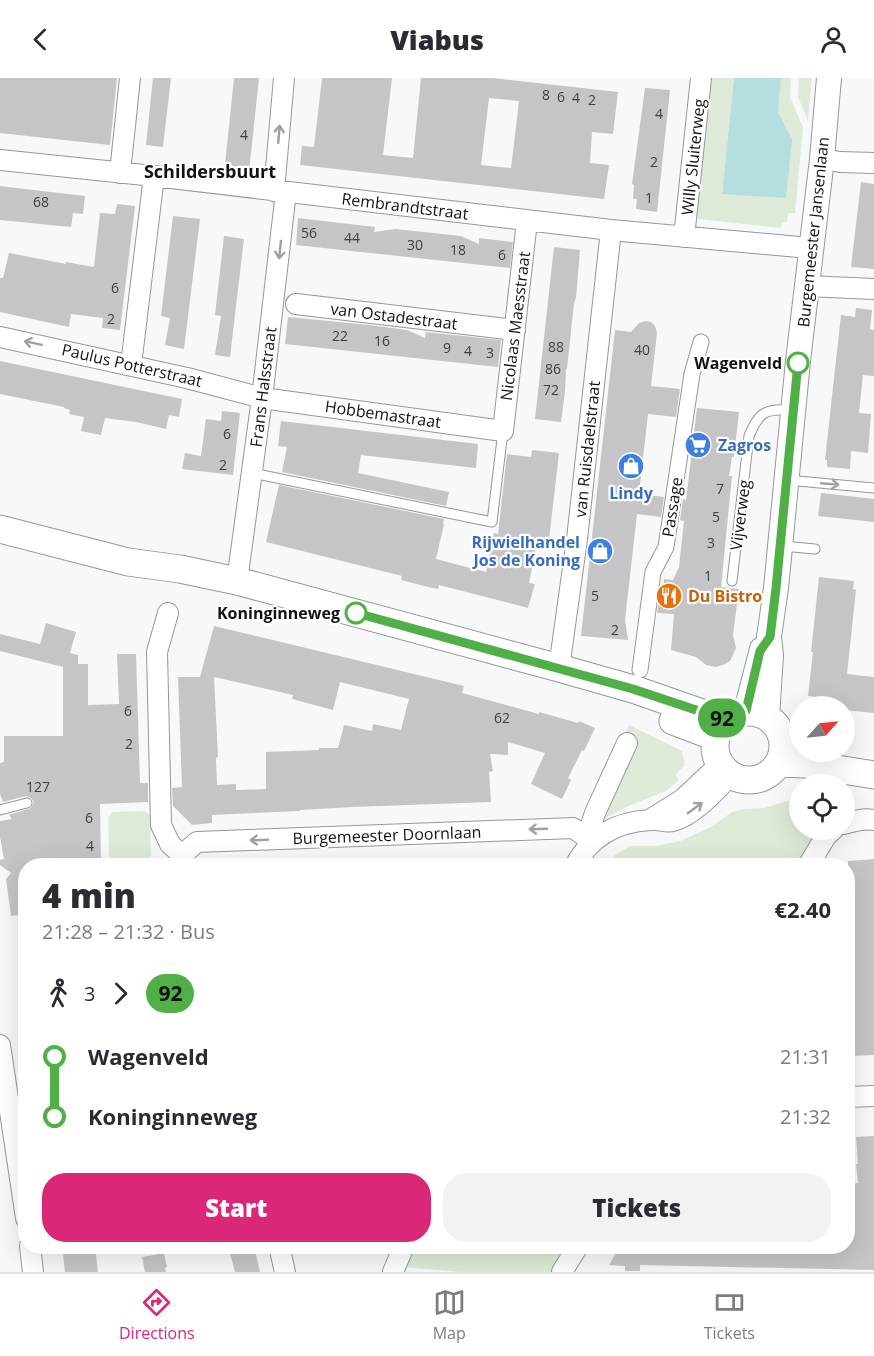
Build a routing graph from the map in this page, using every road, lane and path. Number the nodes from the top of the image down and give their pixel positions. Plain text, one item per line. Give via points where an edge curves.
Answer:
1 (130, 78) edge
2 (284, 78) edge
3 (701, 78) edge
4 (830, 78) edge
5 (0, 159) edge
6 (822, 159) junction
7 (874, 163) edge
8 (120, 172) junction
9 (154, 176) junction
10 (280, 192) junction
11 (527, 221) junction
12 (611, 230) junction
13 (684, 237) junction
14 (810, 248) junction
15 (807, 286) junction
16 (874, 289) edge
17 (274, 302) junction
18 (296, 304) joint
19 (515, 330) junction
20 (0, 337) edge
21 (701, 342) dead end
22 (131, 365) junction
23 (262, 398) junction
24 (794, 410) junction
25 (503, 431) junction
26 (252, 473) junction
27 (787, 480) junction
28 (874, 488) edge
29 (0, 529) edge
30 (780, 546) junction
31 (814, 549) dead end
32 (128, 562) junction
33 (237, 581) junction
34 (732, 581) dead end
35 (168, 613) dead end
36 (559, 668) junction
37 (640, 670) dead end
38 (738, 721) junction
39 (627, 743) dead end
40 (787, 748) edge
41 (855, 755) edge
42 (874, 758) edge
43 (725, 770) junction
44 (874, 775) edge
45 (27, 803) dead end
46 (0, 810) edge
47 (874, 820) edge
48 (855, 821) edge
49 (825, 840) edge
50 (592, 841) junction
51 (180, 858) edge
52 (184, 858) edge
53 (580, 858) edge
54 (813, 858) edge
55 (1, 1055) edge
56 (874, 1096) edge
57 (855, 1097) edge
58 (18, 1166) edge
59 (31, 1254) edge
60 (281, 1254) edge
61 (401, 1254) edge
62 (573, 1254) edge
63 (33, 1272) edge
64 (285, 1272) edge
65 (393, 1272) edge
66 (562, 1272) edge

1 - 8 street
10 -> 2 street, Frans Halsstraat
3 - 13 street, Willy Sluiterweg
4 - 6 street, Burgemeester Jansenlaan
5 - 8 street, Rembrandtstraat
6 - 7 street
6 - 14 street, Burgemeester Jansenlaan
8 - 9 street, Rembrandtstraat
9 - 10 street, Rembrandtstraat
9 - 22 street
10 - 11 street, Rembrandtstraat
10 -> 17 street, Frans Halsstraat
11 - 12 street, Rembrandtstraat
11 - 19 street, Nicolaas Maesstraat
12 - 13 street, Rembrandtstraat
12 - 36 street, van Ruisdaelstraat
13 - 14 street, Rembrandtstraat
14 - 15 street, Burgemeester Jansenlaan
15 - 16 street
15 - 24 street, Burgemeester Jansenlaan
17 - 18 street, van Ostadestraat
17 - 23 street, Frans Halsstraat
18 - 19 street, van Ostadestraat
19 - 25 street, Nicolaas Maesstraat
22 -> 20 street, Paulus Potterstraat
21 - 37 street, Passage via 692,374 666,547 653,572
22 - 23 street, Paulus Potterstraat
23 - 25 street, Hobbemastraat
23 - 26 street, Frans Halsstraat
24 - 27 street, Burgemeester Jansenlaan
24 - 34 lane, Vijverweg via 764,412 749,436
25 - 26 lane via 492,522
26 - 33 street, Frans Halsstraat
27 -> 28 lane
27 - 30 street, Burgemeester Jansenlaan
29 - 32 main road
30 - 31 lane
30 - 38 street, Burgemeester Jansenlaan via 770,637 760,651
32 - 33 main road
32 - 38 main road via 201,590 444,653 629,705 692,727
33 - 36 main road
35 - 51 street via 157,652 161,825
36 - 38 main road
38 - 40 main road via 777,726
38 - 43 main road via 715,751
39 - 50 street via 595,813
40 - 43 main road via 766,776 755,780 742,780
40 - 44 main road via 805,764
41 - 42 main road
43 - 50 street via 651,819 613,828
45 - 46 lane
47 - 48 street
49 - 54 street
50 -> 52 street, Burgemeester Doornlaan via 573,828 197,842
50 - 53 street
55 - 58 street
56 - 57 street
59 - 63 street
60 - 64 street
61 - 65 street
62 - 66 street

